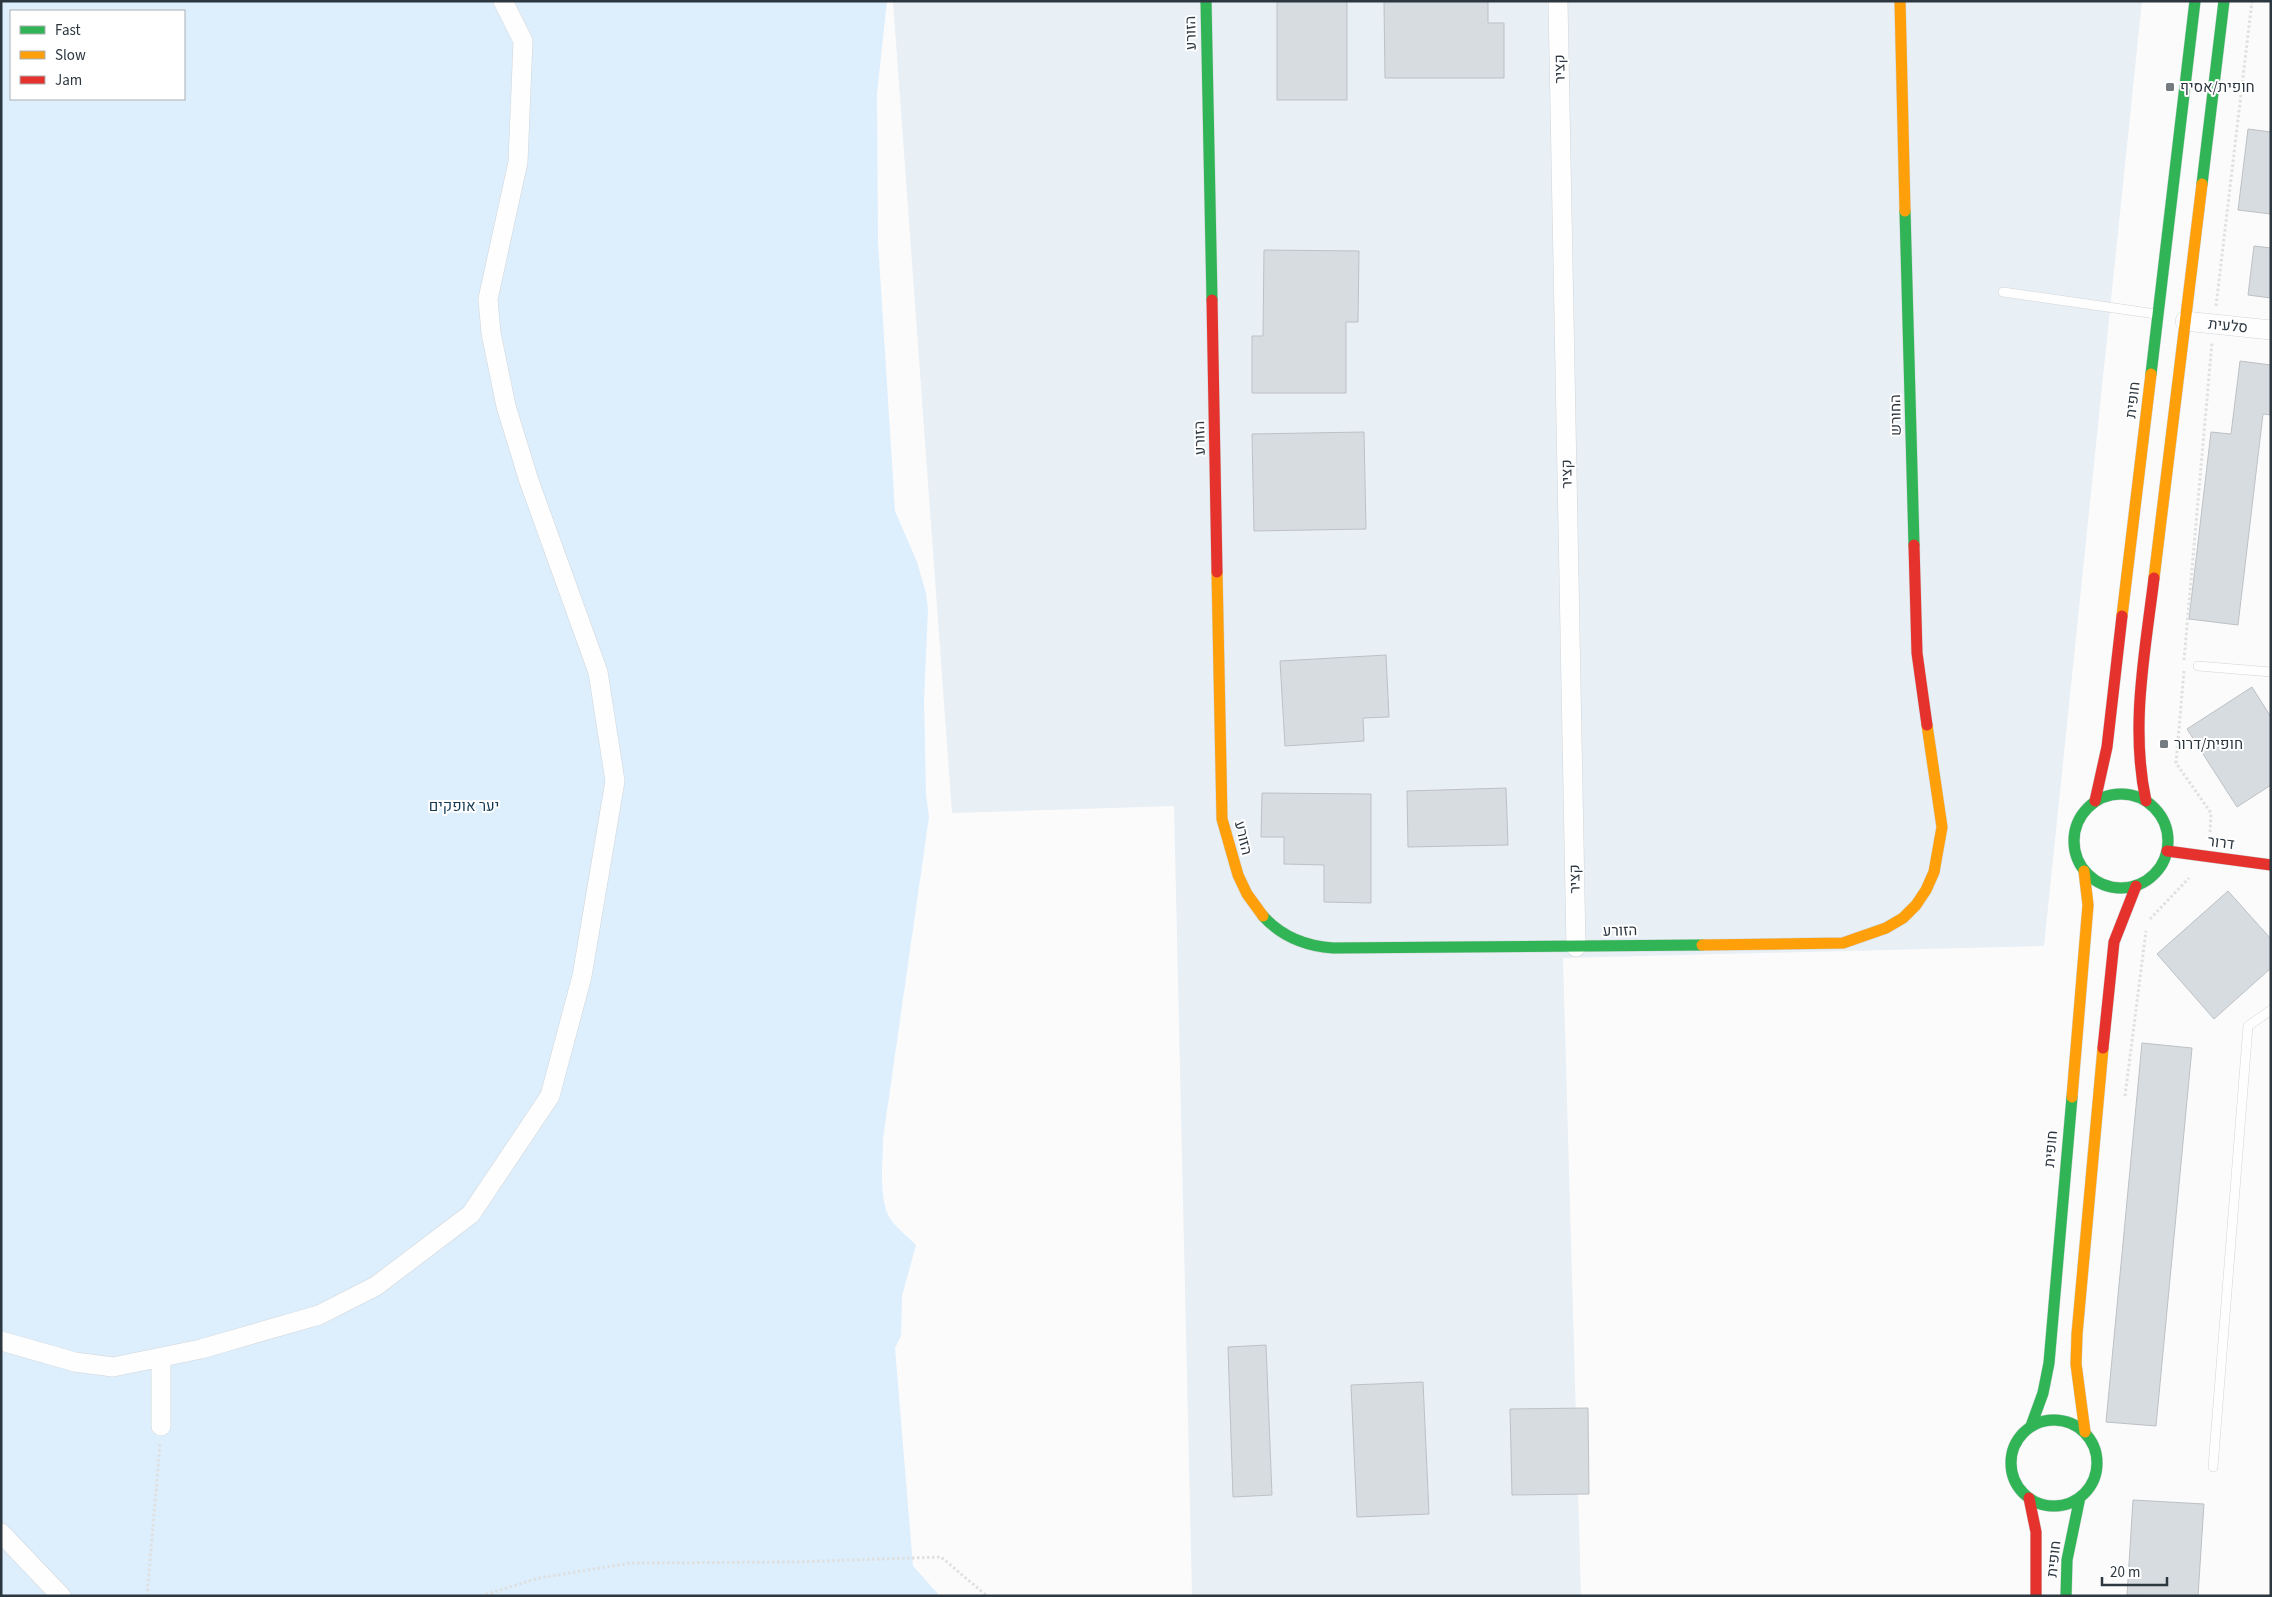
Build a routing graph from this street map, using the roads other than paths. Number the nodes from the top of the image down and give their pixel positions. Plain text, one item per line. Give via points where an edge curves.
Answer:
1 (503, 1) edge
2 (1206, 1) edge
3 (1558, 1) edge
4 (1900, 1) edge
5 (2195, 1) edge
6 (2224, 1) edge
7 (2003, 292) dead end
8 (2158, 314) junction
9 (2185, 320) junction
10 (2271, 330) edge
11 (2198, 666) dead end
12 (2271, 672) edge
13 (2095, 801) junction
14 (2146, 801) junction
15 (1942, 827) joint
16 (2167, 851) junction
17 (2271, 865) edge
18 (2084, 872) junction
19 (2136, 886) junction
20 (1576, 947) junction
21 (2271, 1010) edge
22 (1, 1341) edge
23 (161, 1358) junction
24 (161, 1426) road end
25 (2031, 1426) junction
26 (2085, 1432) junction
27 (2213, 1468) dead end
28 (2080, 1497) junction
29 (2029, 1498) junction
30 (1, 1533) edge
31 (61, 1596) edge
32 (2036, 1596) edge
33 (2066, 1596) edge

1 - 23 street via 524,41 518,162 488,299 491,333 506,406 529,481 598,672 615,781 582,976 550,1096 471,1214 376,1286 319,1315
2 - 20 main road, הזורע via 1222,819 1230,856 1241,884 1260,912 1281,932 1305,944 1362,949
3 - 20 street, קציר
4 - 15 main road, החורש via 1917,653
5 - 8 main road, חופית
6 - 9 main road
7 - 8 lane
8 - 13 main road, חופית via 2108,738
9 - 10 street, סלעית
9 - 14 main road via 2137,723 2138,768
11 - 12 lane
13 - 14 main road via 2120,793
13 - 18 main road via 2083,812 2073,842 2076,858
14 - 16 main road via 2162,817
15 - 20 main road, הזורע via 1940,852 1919,904 1893,925 1866,938 1843,943
16 - 17 main road, דרור
16 - 19 main road via 2150,878
18 - 19 main road via 2108,886
18 - 25 main road, חופית via 2087,914 2049,1363
19 - 26 main road via 2114,942 2107,1012 2077,1334 2076,1364
21 - 27 lane via 2248,1026
22 - 23 street via 75,1362 113,1367
23 - 24 street
25 - 26 main road via 2044,1420 2059,1420
25 - 29 main road via 2020,1436 2011,1462 2013,1476
26 - 28 main road via 2093,1445 2096,1473 2090,1487
28 - 29 main road via 2055,1506
28 - 33 main road, חופית via 2067,1560
29 - 32 main road, חופית via 2036,1532
30 - 31 street

